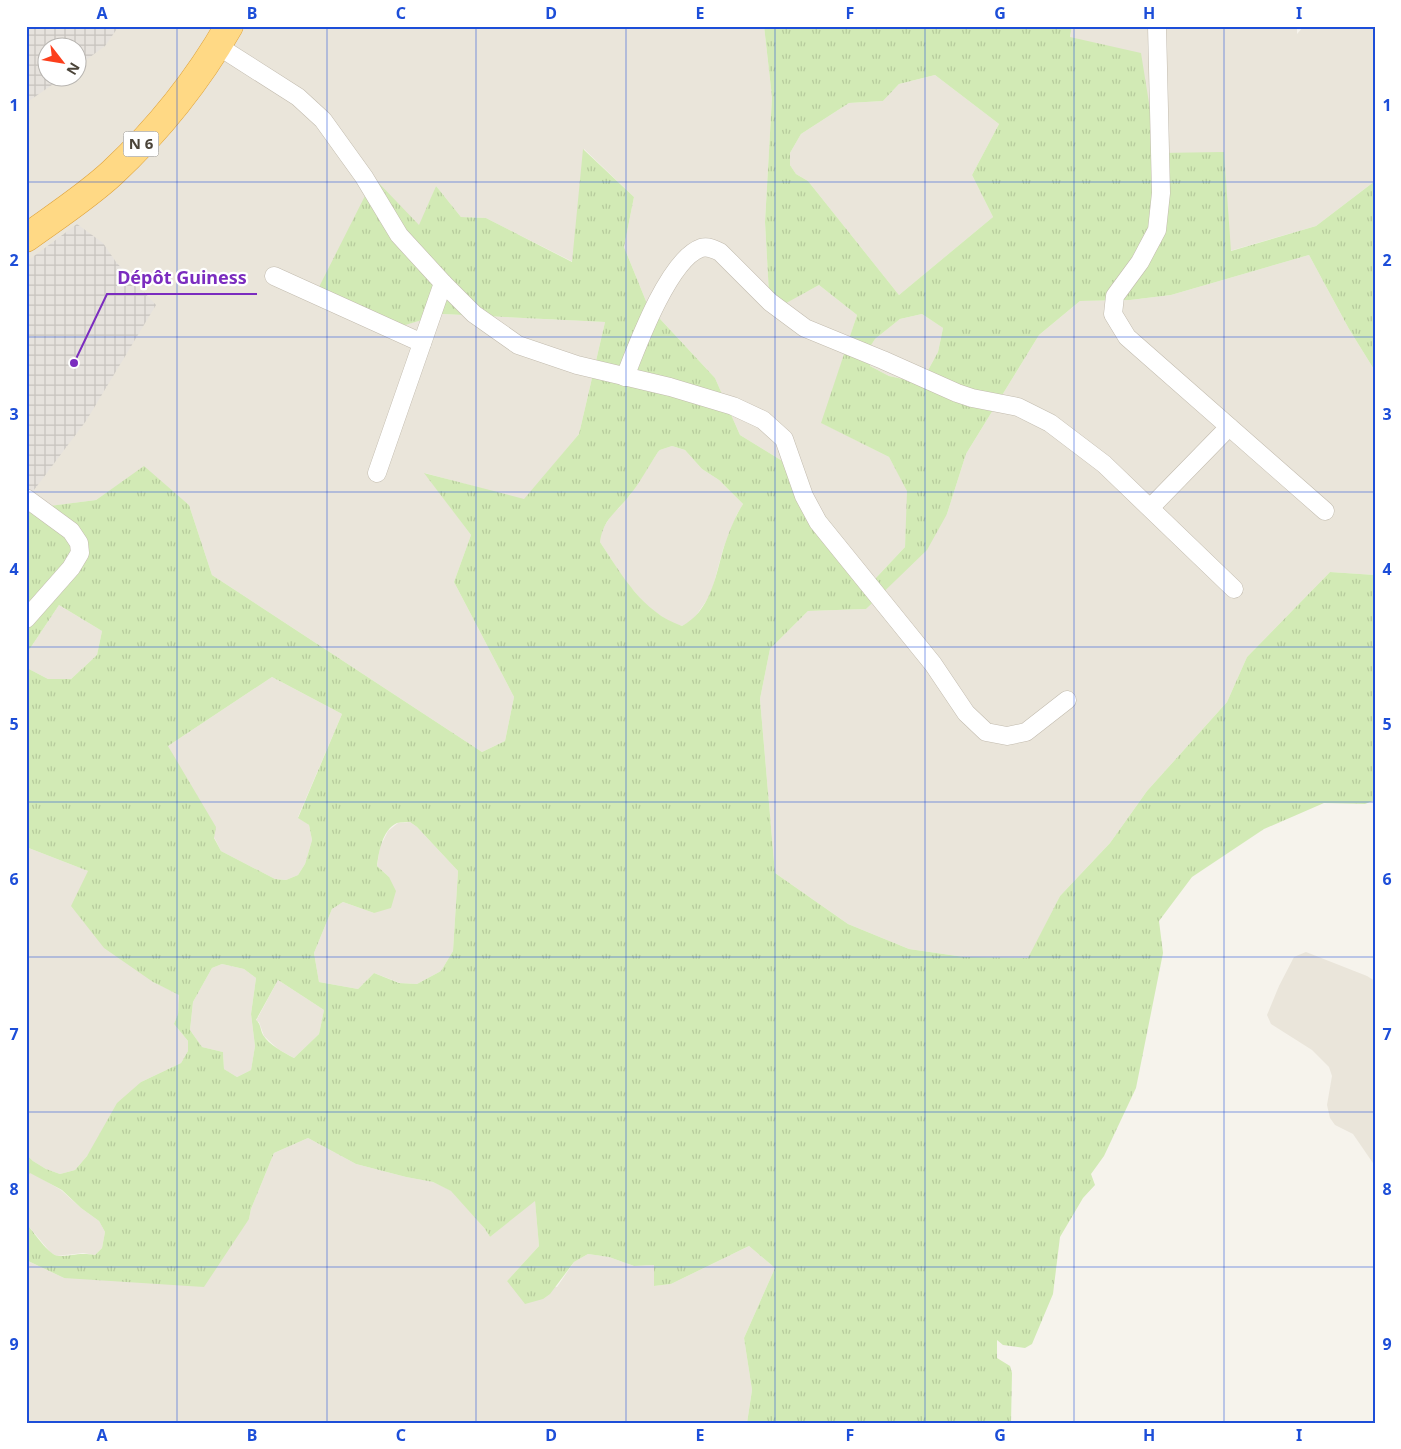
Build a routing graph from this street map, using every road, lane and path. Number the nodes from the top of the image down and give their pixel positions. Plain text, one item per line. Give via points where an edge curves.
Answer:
1 (1157, 26) edge
2 (224, 36) edge
3 (26, 238) edge
4 (274, 276) dead end
5 (443, 282) junction
6 (422, 342) junction
7 (625, 377) junction
8 (1229, 427) junction
9 (377, 472) dead end
10 (26, 498) edge
11 (1151, 507) junction
12 (1325, 512) dead end
13 (1234, 589) dead end
14 (26, 619) edge
15 (1067, 700) dead end

1 - 8 street via 1161,193 1158,230 1115,296 1113,314 1127,337
2 - 3 highway, N 6 via 198,77 111,174
2 - 5 street via 323,120 400,235
4 - 6 street
5 - 6 street
5 - 7 street via 474,314 518,345 577,366
6 - 9 street
7 - 11 street via 650,315 672,274 702,247 711,248 720,252 770,302 805,328 957,393 1018,407 1050,423 1104,464
7 - 15 street via 733,406 763,420 784,439 804,496 818,522 933,664 966,713 986,732 1007,736 1026,732
8 - 11 street
8 - 12 street
10 - 14 street via 71,531 79,543 80,553
11 - 13 street

